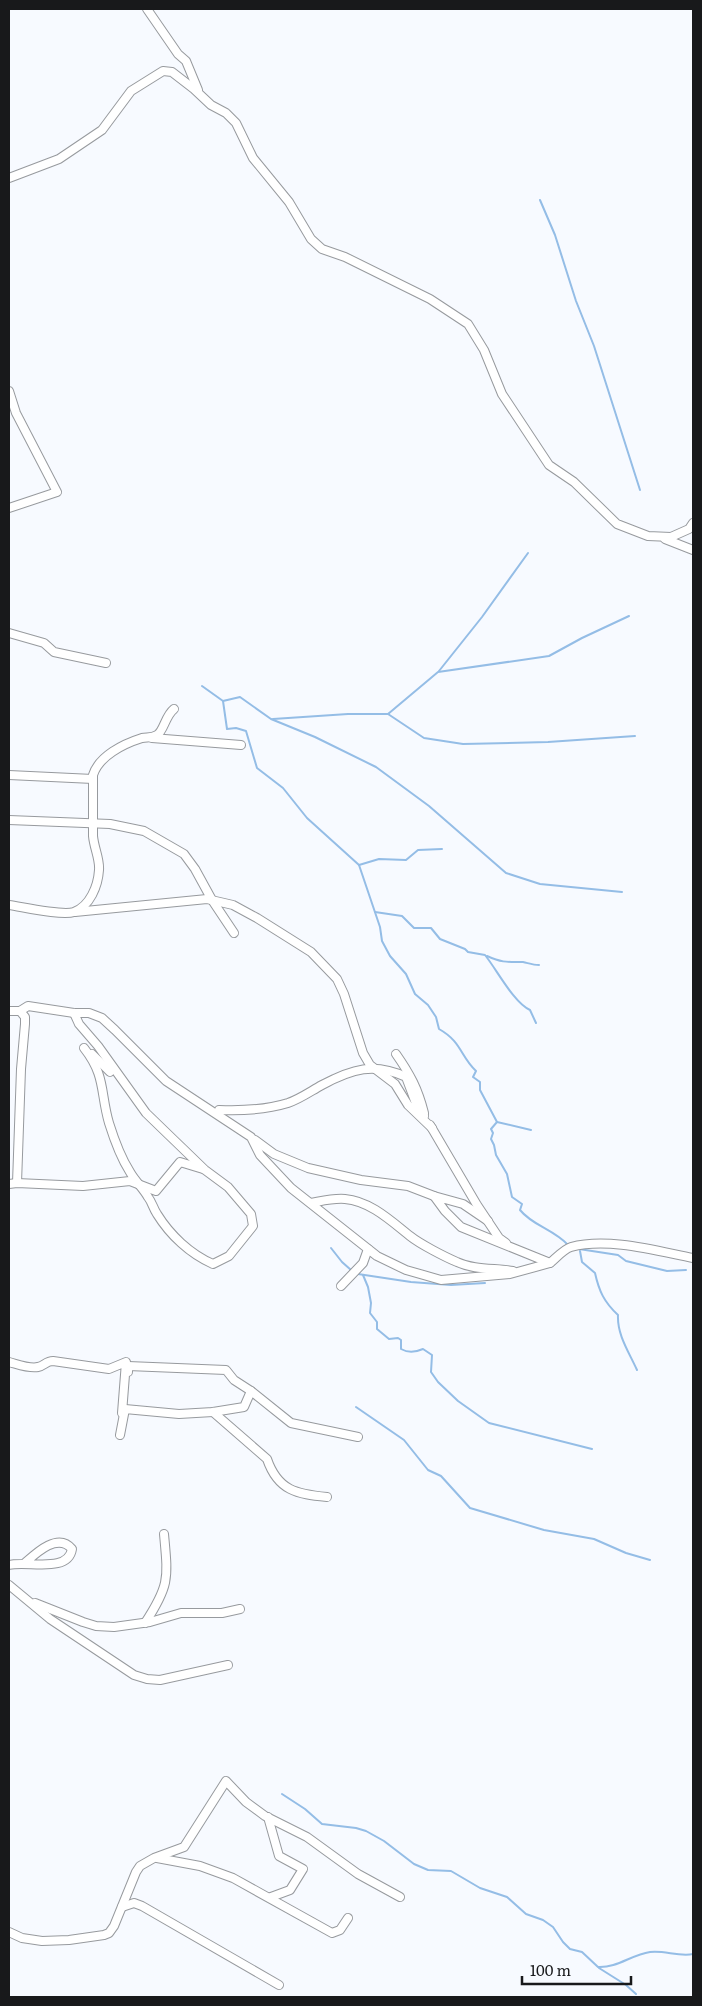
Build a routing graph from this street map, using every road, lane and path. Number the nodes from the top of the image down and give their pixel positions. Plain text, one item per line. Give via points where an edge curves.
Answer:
1 (147, 9) edge
2 (200, 94) junction
3 (9, 178) edge
4 (9, 392) edge
5 (9, 508) edge
6 (693, 523) edge
7 (660, 537) junction
8 (693, 550) edge
9 (9, 633) edge
10 (106, 663) dead end
11 (174, 709) dead end
12 (145, 738) junction
13 (241, 745) dead end
14 (9, 775) edge
15 (93, 780) junction
16 (9, 820) edge
17 (93, 823) junction
18 (212, 900) junction
19 (9, 905) edge
20 (75, 912) junction
21 (234, 933) dead end
22 (9, 1011) edge
23 (20, 1011) junction
24 (74, 1013) junction
25 (396, 1054) dead end
26 (374, 1068) junction
27 (166, 1081) junction
28 (124, 1084) junction
29 (219, 1110) junction
30 (425, 1118) junction
31 (432, 1128) junction
32 (251, 1137) junction
33 (205, 1170) junction
34 (17, 1183) junction
35 (9, 1184) edge
36 (139, 1184) junction
37 (434, 1196) junction
38 (311, 1203) junction
39 (488, 1221) junction
40 (368, 1249) junction
41 (513, 1249) junction
42 (693, 1258) edge
43 (550, 1263) junction
44 (522, 1272) junction
45 (341, 1286) dead end
46 (9, 1362) edge
47 (251, 1390) junction
48 (125, 1409) junction
49 (213, 1412) junction
50 (358, 1437) dead end
51 (326, 1496) dead end
52 (164, 1534) dead end
53 (25, 1563) junction
54 (9, 1565) edge
55 (9, 1585) edge
56 (28, 1600) junction
57 (240, 1609) dead end
58 (145, 1623) junction
59 (228, 1665) dead end
60 (268, 1817) junction
61 (154, 1858) junction
62 (400, 1897) dead end
63 (271, 1898) junction
64 (122, 1907) junction
65 (348, 1918) dead end
66 (9, 1932) edge
67 (279, 1985) dead end

1 - 2 street via 186,61
2 - 3 street via 172,72 163,71 131,91 102,130 59,159
2 - 7 street via 236,123 253,158 289,202 311,239 328,252 430,298 468,324 484,350 502,394 550,464 618,524 648,536
4 - 5 street via 57,492
6 - 7 street via 689,529 671,537
7 - 8 street
9 - 10 street via 44,643 54,652
11 - 12 street via 156,736
12 - 13 street
12 - 15 street via 110,753 95,769
14 - 15 street
15 - 17 street
16 - 17 street
17 - 18 street via 144,831 184,854
17 - 20 street via 94,846 99,862 96,890
18 - 20 street
18 - 21 street
18 - 26 street via 232,905 257,918 311,952 337,978 363,1053
19 - 20 street via 51,912
22 - 23 street
23 - 24 street via 28,1006
23 - 34 street via 25,1024
24 - 27 street via 89,1013 102,1018
24 - 28 street
25 - 30 street via 420,1095
26 - 29 street via 338,1077 270,1108
26 - 30 street via 406,1077
26 - 31 street via 395,1084 408,1105
27 - 29 street
27 - 32 street
28 - 33 street via 146,1113
28 - 36 street via 84,1048 93,1059 103,1085 106,1113 115,1140 130,1173
29 - 32 street via 241,1125
30 - 31 street
31 - 39 street
32 - 37 street via 274,1154 308,1168 408,1186
32 - 38 street via 260,1155 291,1188
33 - 36 street via 180,1162 156,1191
33 - 36 street via 228,1187 251,1214 252,1226 229,1256 213,1264 200,1259 177,1238 156,1213
34 - 35 street
34 - 36 street via 83,1186 130,1181
37 - 39 street via 463,1204
37 - 41 street via 461,1227
38 - 40 street
38 - 44 street via 347,1199 364,1204 411,1237 457,1263
39 - 41 street via 499,1238
40 - 44 street via 406,1270 441,1280
40 - 45 street via 363,1263
41 - 43 street
42 - 43 street via 633,1246 595,1244 569,1247
43 - 44 street
46 - 48 street via 32,1367 58,1361 109,1369 126,1362 120,1435
47 - 48 street via 234,1380 226,1370 128,1366
47 - 49 street via 244,1407
47 - 50 street via 291,1423
48 - 49 street via 179,1414
49 - 51 street via 268,1459 271,1470 291,1491
52 - 58 street via 166,1584
53 - 53 street via 54,1565 69,1556 72,1550 65,1544 52,1544
53 - 54 street
55 - 56 street
56 - 58 street via 96,1626
56 - 59 street via 50,1619 134,1674 147,1679 160,1680
57 - 58 street via 222,1613 181,1613
60 - 61 street via 246,1802 226,1782 184,1847
60 - 62 street
60 - 63 street via 279,1856 303,1869 290,1890
61 - 63 street via 215,1870
61 - 64 street via 136,1872
63 - 65 street via 332,1933 340,1930
64 - 66 street via 109,1933 96,1937 42,1941
64 - 67 street via 134,1903 142,1906

